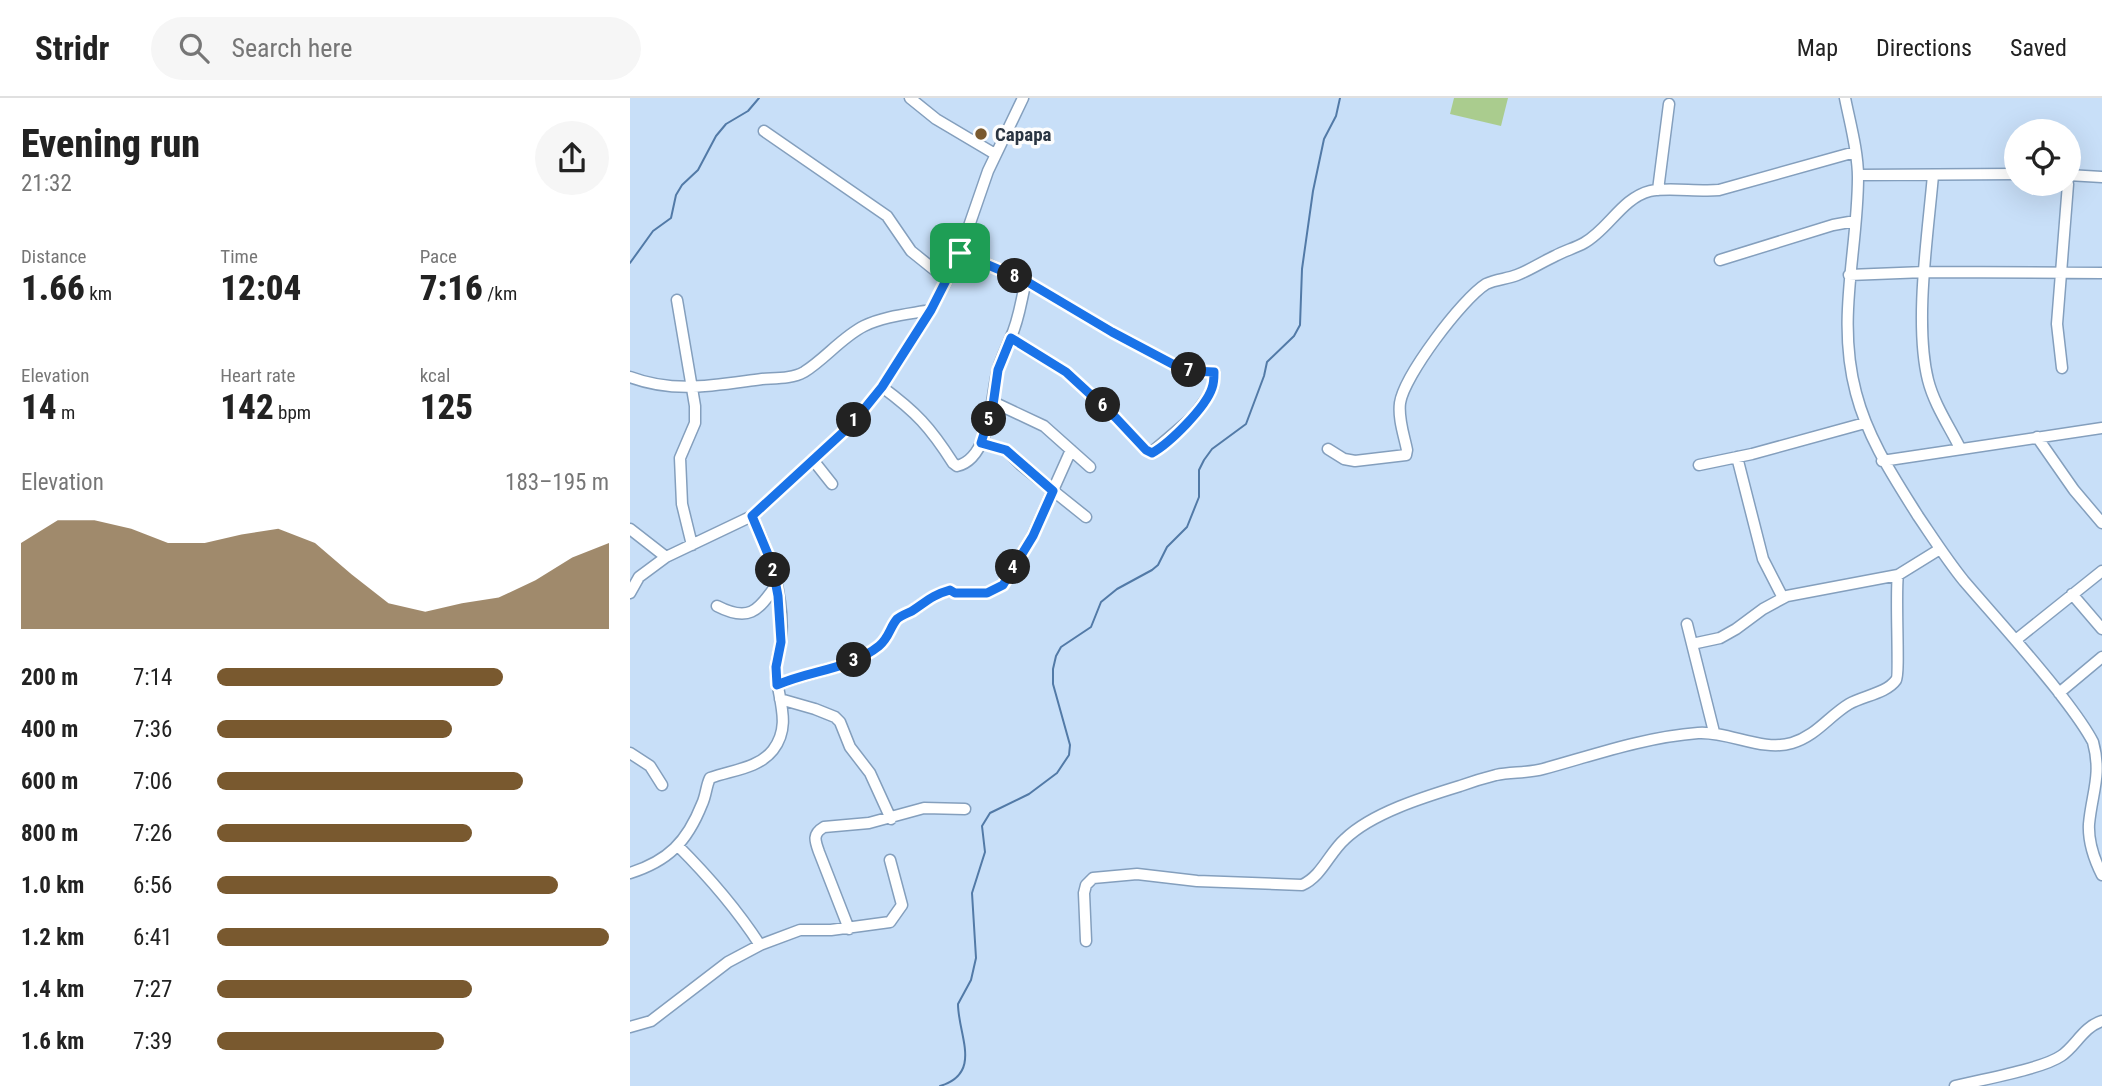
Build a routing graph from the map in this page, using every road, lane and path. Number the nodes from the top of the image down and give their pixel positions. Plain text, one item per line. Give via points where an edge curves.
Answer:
1 (910, 98) edge
2 (1023, 98) edge
3 (1845, 98) edge
4 (1669, 104) dead end
5 (764, 131) dead end
6 (1855, 152) junction
7 (995, 154) junction
8 (2004, 174) edge
9 (1858, 175) junction
10 (1933, 175) junction
11 (2081, 176) edge
12 (2102, 177) edge
13 (1658, 190) junction
14 (2067, 196) edge
15 (1855, 221) junction
16 (960, 253) junction
17 (1720, 260) dead end
18 (1925, 272) junction
19 (2102, 273) edge
20 (2062, 274) junction
21 (1849, 275) junction
22 (947, 280) junction
23 (1026, 281) junction
24 (677, 300) dead end
25 (931, 310) junction
26 (1011, 338) junction
27 (2062, 368) dead end
28 (630, 377) edge
29 (692, 387) junction
30 (882, 387) junction
31 (993, 402) junction
32 (1866, 423) junction
33 (2102, 428) edge
34 (2037, 437) junction
35 (981, 443) junction
36 (1328, 449) dead end
37 (1960, 449) junction
38 (1071, 450) junction
39 (1737, 457) junction
40 (813, 460) junction
41 (1882, 461) junction
42 (1699, 466) dead end
43 (1090, 467) dead end
44 (832, 484) dead end
45 (1053, 491) junction
46 (752, 516) junction
47 (1086, 517) dead end
48 (2102, 523) edge
49 (630, 528) edge
50 (692, 545) junction
51 (1940, 550) junction
52 (666, 557) junction
53 (2102, 571) edge
54 (1898, 575) junction
55 (776, 585) junction
56 (630, 593) edge
57 (2072, 594) junction
58 (1783, 598) junction
59 (717, 606) dead end
60 (1687, 624) dead end
61 (2102, 629) edge
62 (2017, 639) junction
63 (1692, 644) junction
64 (2102, 656) edge
65 (777, 685) junction
66 (2059, 693) junction
67 (780, 698) junction
68 (1714, 732) junction
69 (630, 753) edge
70 (662, 785) dead end
71 (965, 809) dead end
72 (891, 819) junction
73 (678, 846) junction
74 (890, 860) dead end
75 (630, 873) edge
76 (2102, 875) edge
77 (849, 929) junction
78 (1086, 941) dead end
79 (760, 945) junction
80 (2102, 1021) edge
81 (630, 1027) edge
82 (1955, 1086) edge

1 - 7 street
2 - 7 street
3 - 6 street
4 - 13 street
5 - 22 street via 887,216 911,251
6 - 9 street
6 - 13 street via 1719,190
7 - 16 street
8 - 10 street
9 - 10 street
9 - 15 street
10 - 18 street
11 - 12 street
13 - 36 street via 1636,197 1584,243 1485,285 1467,303 1421,358 1405,387 1399,415 1406,455 1355,461
14 - 20 street
15 - 17 street
15 - 21 street
16 - 22 street
16 - 23 street
18 - 20 street
18 - 21 street
18 - 37 street via 1922,331 1927,378
19 - 20 street
20 - 27 street via 2057,324
21 - 32 street via 1848,350
22 - 25 street
23 - 26 street
23 - 26 street via 1180,368 1214,372 1213,386 1193,417 1152,453 1066,372
24 - 29 street
25 - 29 street via 861,327 796,375
25 - 30 street
26 - 31 street via 998,370
28 - 29 street via 651,385
29 - 50 street via 695,423 680,458 682,504
30 - 35 street via 921,418 957,466
30 - 40 street via 852,424
31 - 35 street
31 - 38 street via 1044,426
32 - 39 street
32 - 41 street
33 - 34 street
34 - 37 street
34 - 48 street
35 - 45 street via 1006,450
37 - 41 street
38 - 43 street
38 - 45 street
39 - 42 street
39 - 58 street via 1763,559
40 - 44 street
40 - 46 street
41 - 51 street
45 - 47 street
45 - 65 street via 1003,585 987,593 950,590 929,597 897,619 879,646 826,672
46 - 50 street
46 - 55 street
49 - 52 street
50 - 52 street
51 - 54 street
51 - 62 street
52 - 56 street via 639,577
53 - 57 street
54 - 58 street
54 - 68 street via 1896,680 1792,743 1764,744
55 - 59 street via 766,600 747,614 733,614
55 - 65 street via 781,622
57 - 61 street
57 - 62 street
58 - 63 street via 1720,638
60 - 63 street
62 - 66 street
63 - 68 street
64 - 66 street
65 - 67 street
66 - 76 street via 2080,720 2100,759 2102,775 2089,837
67 - 72 street via 840,722
67 - 73 street via 784,727 774,748 760,762 710,778 703,803
68 - 78 street via 1660,738 1540,770 1496,775 1413,802 1359,827 1342,841 1314,880 1302,885 1137,874 1093,878 1084,893
69 - 70 street via 650,766
71 - 72 street via 924,808
72 - 77 street via 824,827 815,835
73 - 75 street via 661,861
73 - 79 street via 710,878
74 - 77 street via 902,905 890,922
77 - 79 street via 800,930
79 - 81 street via 728,962 652,1021
80 - 82 street via 2046,1063

